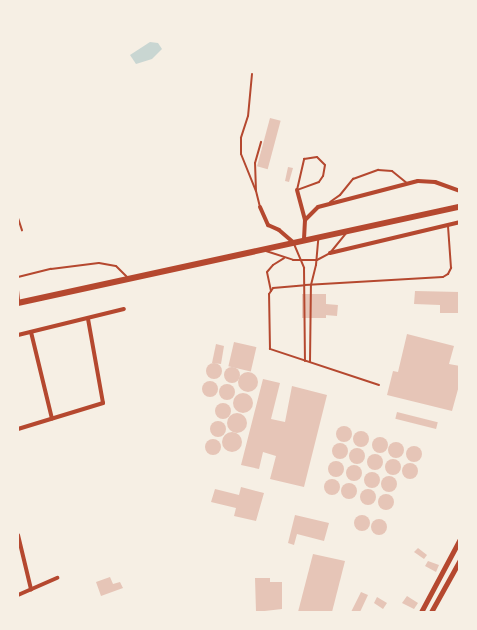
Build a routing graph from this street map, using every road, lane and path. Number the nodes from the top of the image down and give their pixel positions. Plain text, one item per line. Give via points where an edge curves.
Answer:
1 (252, 74) dead end
2 (261, 142) dead end
3 (408, 184) junction
4 (297, 190) junction
5 (256, 191) junction
6 (460, 191) edge
7 (328, 204) junction
8 (260, 207) joint
9 (460, 208) edge
10 (18, 218) edge
11 (305, 220) junction
12 (460, 222) edge
13 (448, 226) junction
14 (22, 230) dead end
15 (348, 231) junction
16 (318, 237) junction
17 (304, 240) junction
18 (293, 242) junction
19 (262, 249) junction
20 (330, 253) junction
21 (284, 258) junction
22 (317, 260) junction
23 (303, 261) junction
24 (18, 277) edge
25 (128, 279) junction
26 (305, 285) junction
27 (311, 285) junction
28 (18, 290) edge
29 (271, 291) junction
30 (19, 303) edge
31 (124, 309) dead end
32 (88, 318) junction
33 (31, 332) junction
34 (18, 334) edge
35 (304, 361) junction
36 (310, 363) junction
37 (379, 385) dead end
38 (52, 419) junction
39 (18, 430) edge
40 (18, 535) edge
41 (460, 539) edge
42 (452, 554) junction
43 (460, 558) edge
44 (56, 578) dead end
45 (31, 588) junction
46 (18, 595) edge
47 (421, 612) edge
48 (431, 612) edge

1 - 5 lane via 241,154
2 - 5 lane via 255,163
3 - 6 street via 435,182
3 - 7 street
3 - 7 lane via 392,171 378,170 353,180
4 - 4 lane via 304,159 317,158 324,165 323,176 319,182
4 - 11 street
5 - 8 lane
7 - 11 street via 318,207
8 - 18 street via 268,225
9 - 15 highway
10 - 14 lane
11 - 17 street
12 - 13 street
13 - 20 street
13 - 27 lane via 451,268 442,277
15 - 16 highway
15 - 20 lane
16 - 17 highway
16 - 22 lane
17 - 18 highway
18 - 19 highway
18 - 23 lane
19 - 21 lane
19 - 25 highway
20 - 22 lane
21 - 23 lane
21 - 29 lane via 267,272
22 - 23 lane
22 - 27 lane
23 - 26 lane
24 - 25 lane via 99,263 116,266
25 - 30 highway
26 - 27 lane
26 - 29 lane
26 - 35 lane
27 - 36 lane
28 - 30 lane
29 - 35 lane via 270,348
31 - 32 street
32 - 33 street
32 - 38 street via 103,403
33 - 34 street
33 - 38 street
35 - 36 lane
36 - 37 lane
38 - 39 street
40 - 45 street
41 - 42 main road
42 - 43 main road
42 - 47 main road
43 - 48 main road
44 - 45 street
45 - 46 street

